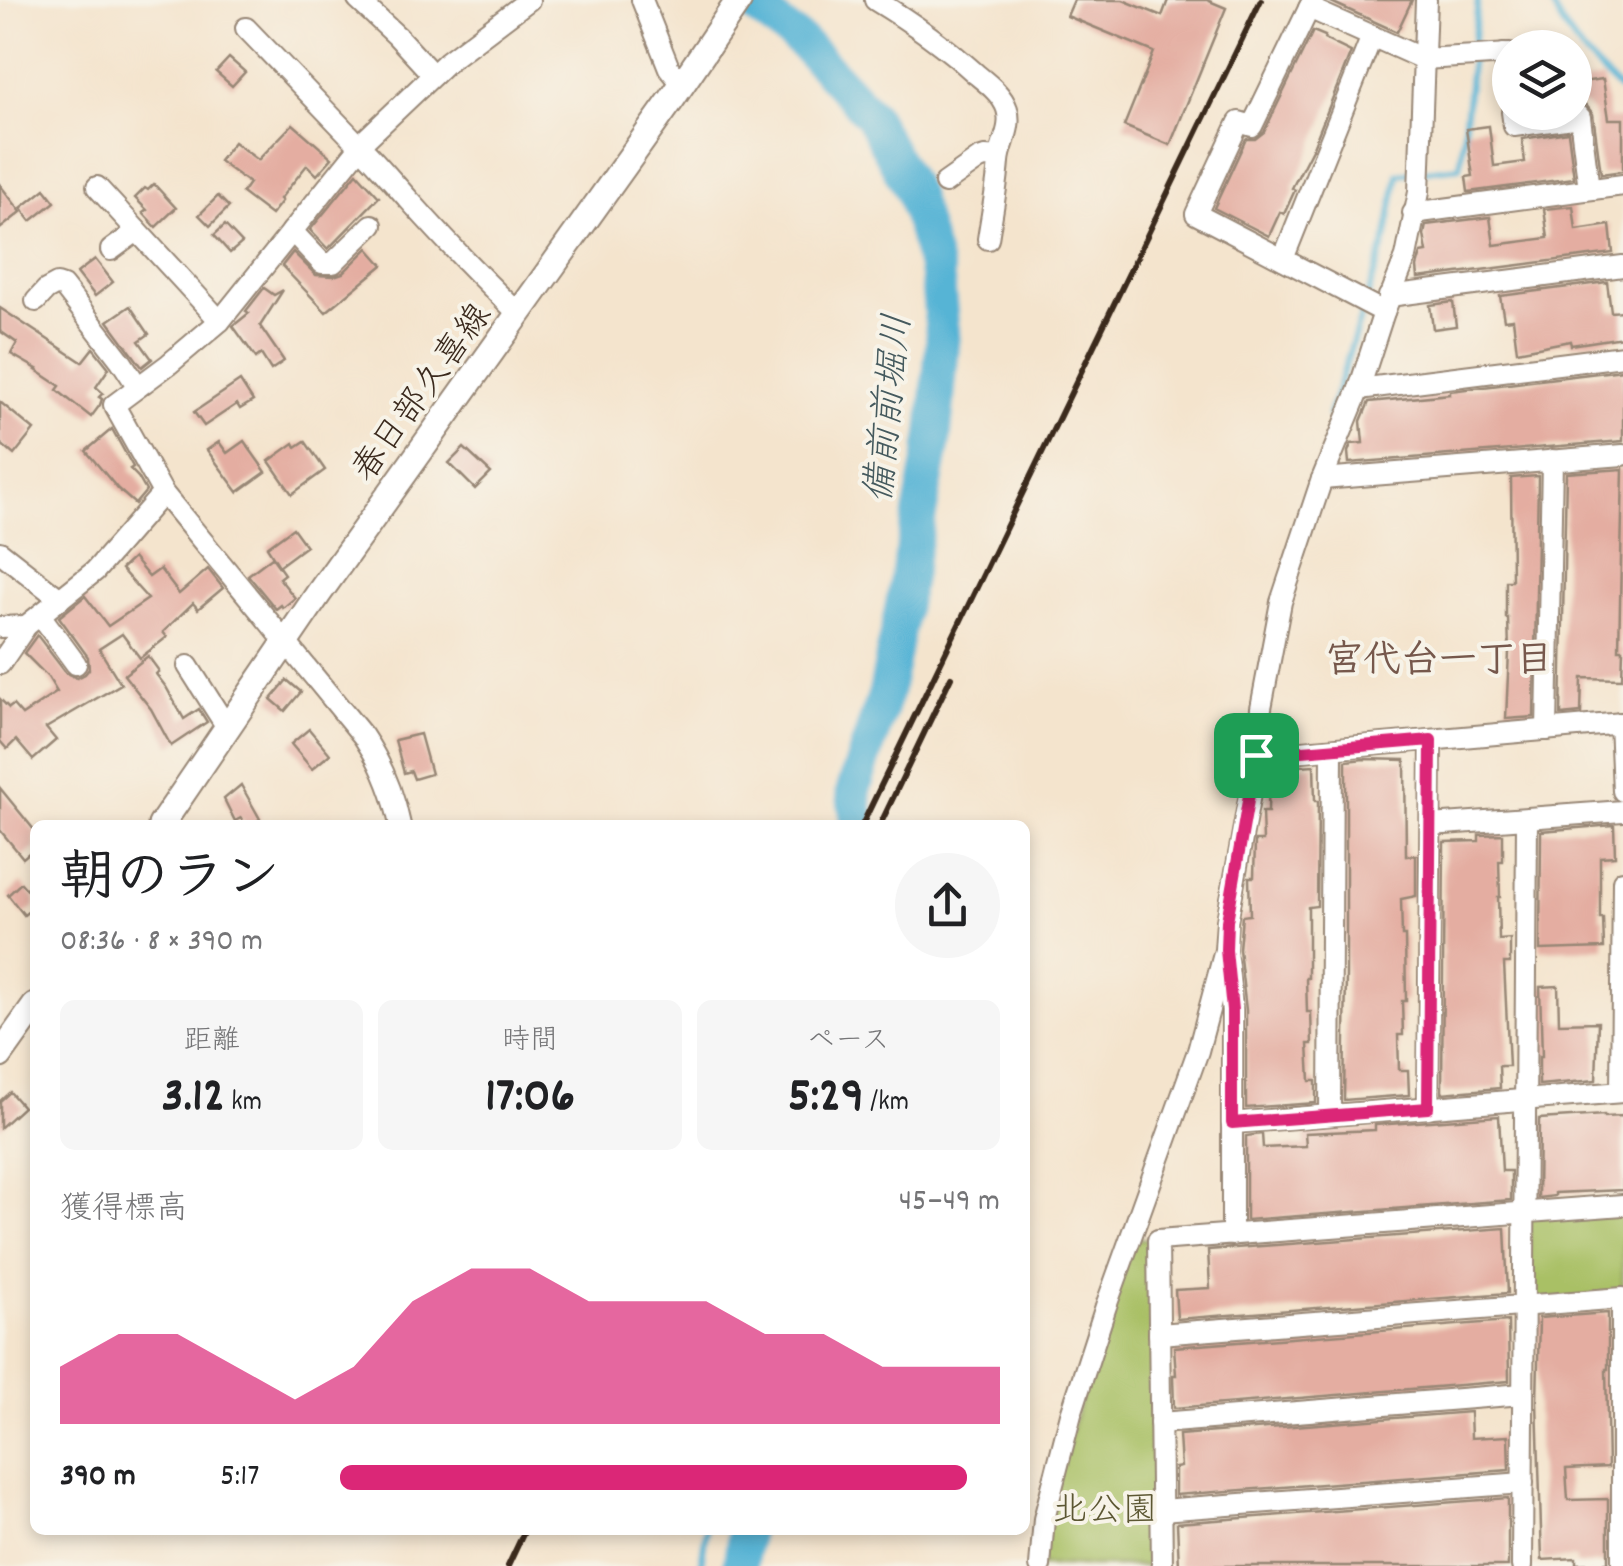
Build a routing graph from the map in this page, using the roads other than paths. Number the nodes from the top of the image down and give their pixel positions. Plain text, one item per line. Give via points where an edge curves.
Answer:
1 (358, 0) edge
2 (529, 0) edge
3 (642, 0) edge
4 (875, 0) edge
5 (1426, 0) edge
6 (1311, 4) edge
7 (734, 7) edge
8 (246, 28) dead end
9 (1372, 36) junction
10 (1492, 55) edge
11 (1424, 59) junction
12 (434, 75) junction
13 (682, 84) junction
14 (1582, 130) edge
15 (360, 146) junction
16 (999, 158) junction
17 (945, 183) dead end
18 (1623, 185) edge
19 (97, 187) dead end
20 (1589, 190) junction
21 (1413, 213) junction
22 (372, 225) dead end
23 (137, 231) junction
24 (292, 231) junction
25 (988, 239) dead end
26 (111, 250) dead end
27 (1283, 259) junction
28 (1623, 266) edge
29 (36, 301) dead end
30 (1386, 304) junction
31 (519, 314) junction
32 (220, 321) junction
33 (1623, 356) edge
34 (138, 387) junction
35 (1359, 389) junction
36 (1623, 454) edge
37 (1552, 460) junction
38 (1322, 479) junction
39 (163, 493) junction
40 (0, 552) edge
41 (60, 599) junction
42 (33, 620) junction
43 (0, 627) edge
44 (286, 644) junction
45 (0, 664) edge
46 (76, 664) dead end
47 (188, 666) dead end
48 (1622, 723) edge
49 (228, 729) junction
50 (1547, 730) junction
51 (1431, 740) junction
52 (1332, 749) junction
53 (1256, 755) junction
54 (1623, 791) edge
55 (1623, 811) edge
56 (1527, 819) junction
57 (164, 820) edge
58 (399, 820) edge
59 (1431, 826) junction
60 (1623, 881) edge
61 (1226, 950) junction
62 (30, 1013) edge
63 (0, 1056) edge
64 (1622, 1092) edge
65 (1524, 1100) junction
66 (1428, 1108) junction
67 (1330, 1115) junction
68 (1232, 1123) junction
69 (1623, 1205) edge
70 (1524, 1212) junction
71 (1232, 1234) junction
72 (1622, 1298) edge
73 (1524, 1306) junction
74 (1159, 1334) junction
75 (1523, 1394) junction
76 (1160, 1423) junction
77 (1523, 1484) junction
78 (1161, 1510) junction
79 (1034, 1516) edge
80 (1040, 1566) edge
81 (1162, 1566) edge
82 (1522, 1566) edge
83 (1622, 1566) edge

1 - 12 street
2 - 12 street
3 - 13 street
4 - 16 street via 934,38 1000,97 1008,124
5 - 11 street
6 - 9 street
6 - 27 street via 1252,126 1239,122 1196,214
7 - 13 main road, 春日部久喜線
8 - 15 street
9 - 11 street
9 - 27 street
10 - 11 street
11 - 21 street
12 - 15 street
13 - 31 main road, 春日部久喜線
14 - 20 street
15 - 24 street
15 - 31 street
16 - 17 street via 979,159
16 - 25 street
18 - 20 street
19 - 23 street
20 - 21 street
21 - 30 street via 1406,256
22 - 24 street via 333,263 322,263
23 - 26 street
23 - 32 street
24 - 32 street
27 - 30 street
28 - 30 street
29 - 34 street via 62,286
30 - 35 street
31 - 44 main road, 春日部久喜線
32 - 34 street
33 - 35 street
34 - 39 street via 114,405
35 - 38 street
36 - 37 street
37 - 38 street
37 - 50 street
38 - 53 street via 1281,602
39 - 41 street via 95,571
39 - 44 street
40 - 41 street
41 - 42 street
42 - 43 street
42 - 45 street
42 - 46 street
44 - 49 main road, 春日部久喜線
44 - 58 street via 376,755
47 - 49 street
48 - 50 street
48 - 54 street
49 - 57 main road, 春日部久喜線
50 - 51 street
51 - 52 street
51 - 59 street
52 - 53 street
52 - 67 street
53 - 61 street
55 - 56 street
56 - 59 street
56 - 65 street
59 - 66 street
60 - 64 street
61 - 68 street
61 - 79 street via 1198,1051
62 - 63 main road
64 - 65 street
65 - 66 street
65 - 70 street
66 - 67 street
67 - 68 street
68 - 71 street
69 - 70 street
70 - 71 street
70 - 73 street
71 - 74 street via 1158,1240
72 - 73 street
72 - 83 street
73 - 74 street
73 - 75 street
74 - 76 street
75 - 76 street
75 - 77 street
76 - 78 street
77 - 78 street
77 - 82 street
78 - 81 street
79 - 80 street

